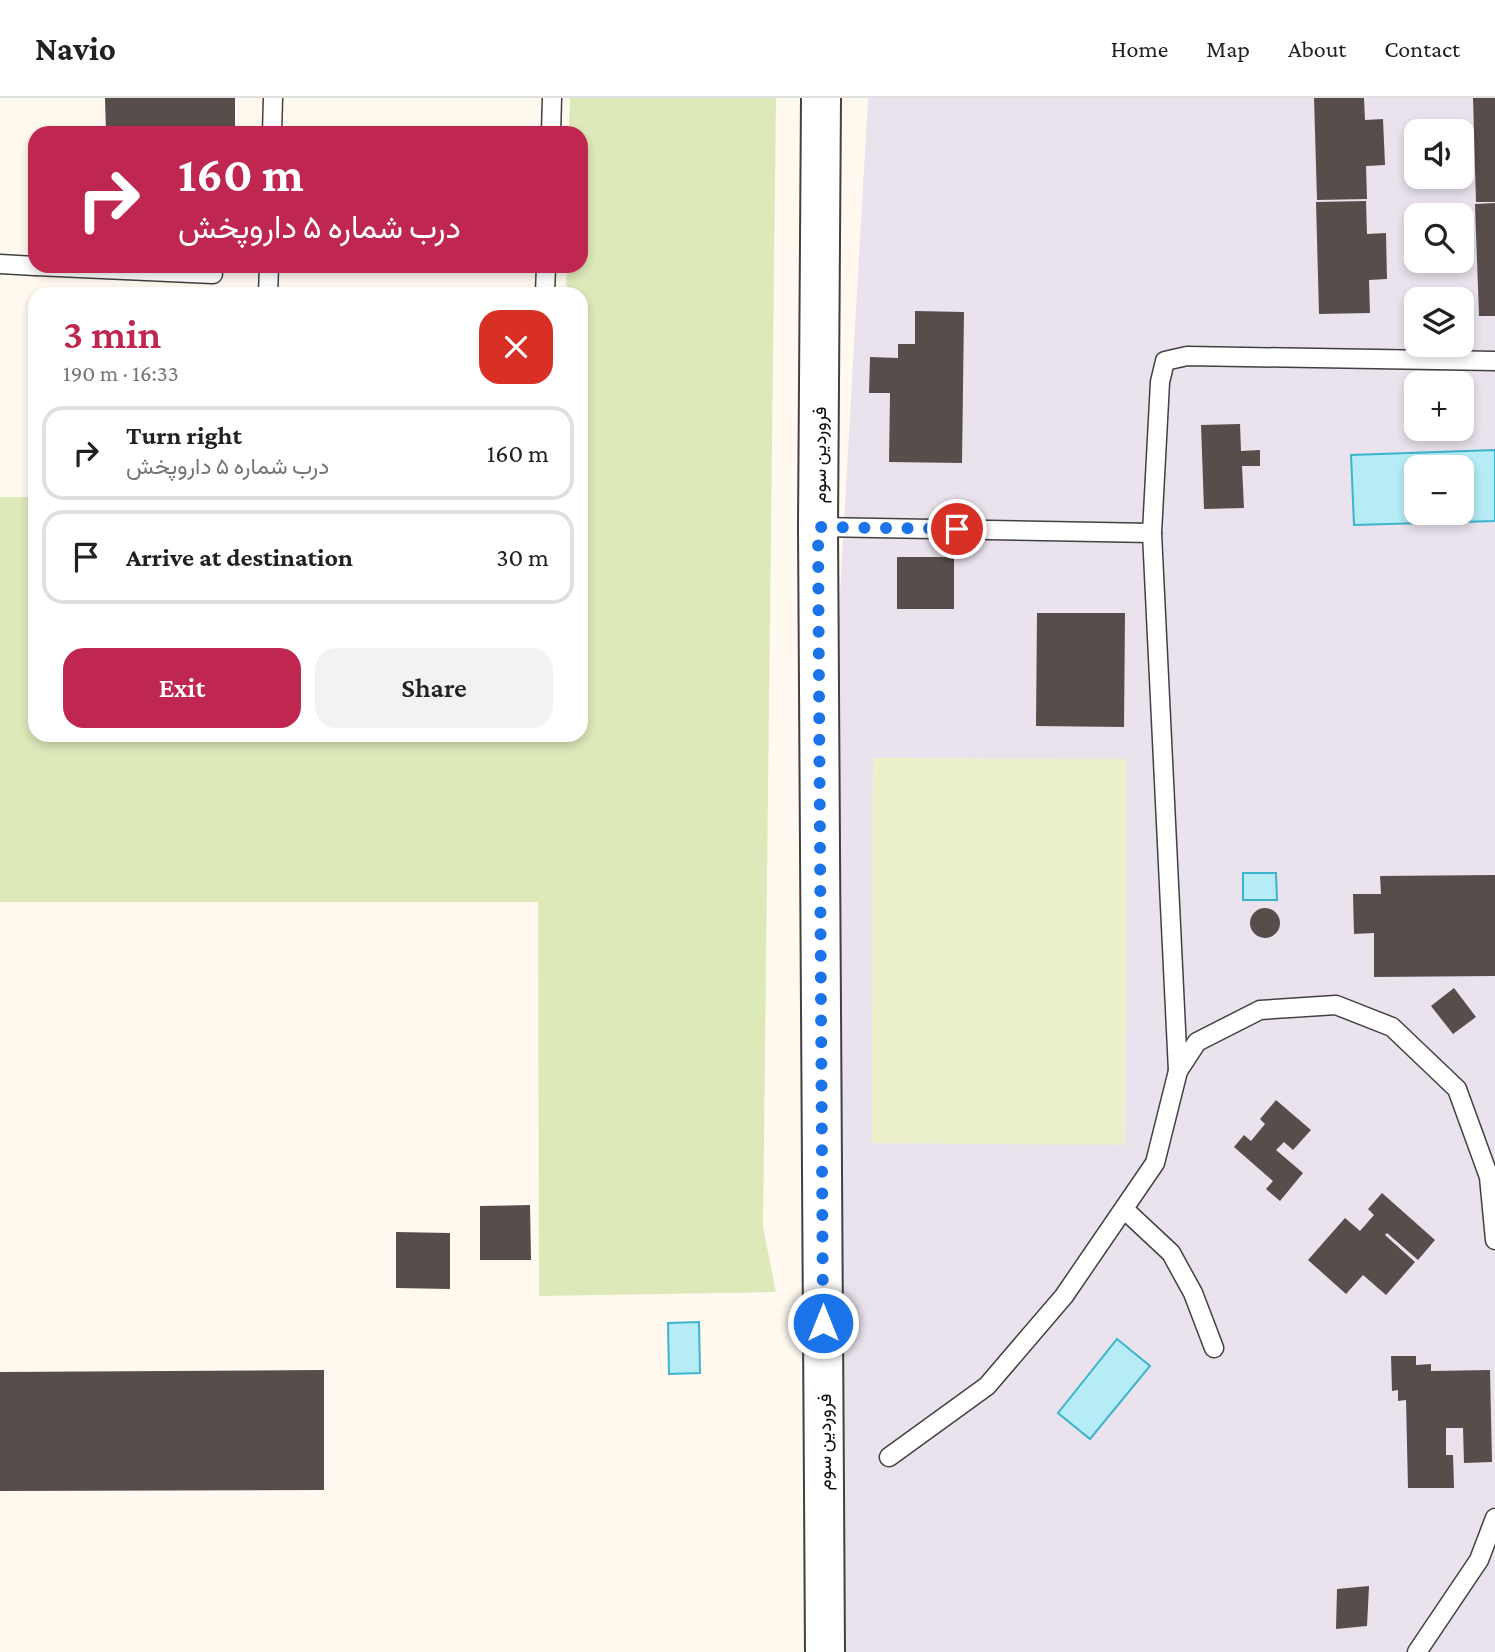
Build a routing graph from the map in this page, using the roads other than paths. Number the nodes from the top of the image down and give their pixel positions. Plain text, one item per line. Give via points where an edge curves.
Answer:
1 (273, 98) edge
2 (552, 98) edge
3 (821, 98) edge
4 (272, 126) edge
5 (551, 126) edge
6 (0, 264) edge
7 (28, 266) edge
8 (191, 273) edge
9 (213, 274) dead end
10 (1495, 360) edge
11 (818, 527) junction
12 (1152, 533) junction
13 (1178, 1072) junction
14 (1125, 1210) junction
15 (1495, 1240) edge
16 (1214, 1348) dead end
17 (890, 1457) dead end
18 (1495, 1518) edge
19 (825, 1652) edge
20 (1417, 1652) edge

1 - 4 lane
2 - 5 lane
3 - 11 street, فروردین سوم
6 - 7 lane
8 - 9 lane
10 - 12 lane via 1187,356 1166,361 1160,382
11 - 12 lane
11 - 19 street, فروردین سوم
12 - 13 lane
13 - 14 lane via 1155,1163
13 - 15 lane via 1197,1042 1260,1010 1336,1005 1392,1027 1457,1088 1489,1177
14 - 16 lane via 1171,1253 1193,1293
14 - 17 lane via 1064,1296 987,1386
18 - 20 lane via 1479,1560

